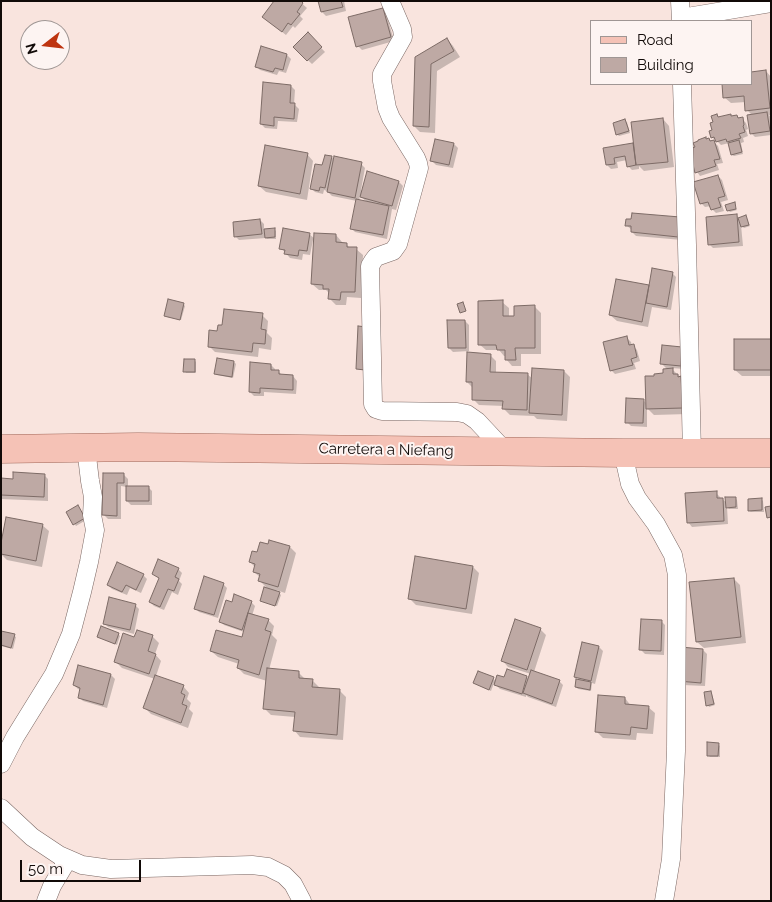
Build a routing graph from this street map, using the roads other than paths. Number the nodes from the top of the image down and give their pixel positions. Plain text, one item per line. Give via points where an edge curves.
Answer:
1 (390, 1) edge
2 (771, 2) edge
3 (680, 13) edge
4 (682, 85) edge
5 (86, 448) junction
6 (1, 449) edge
7 (506, 452) junction
8 (623, 453) junction
9 (692, 453) junction
10 (771, 453) edge
11 (1, 764) edge
12 (1, 808) edge
13 (68, 859) junction
14 (46, 901) edge
15 (302, 901) edge
16 (664, 901) edge

1 - 7 street via 404,37 382,74 382,81 391,118 419,168 398,244 392,251 376,257 370,266 373,404 382,411 467,414
2 - 3 street
4 - 9 street
5 - 6 main road, Carretera a Niefang
5 - 7 main road, Carretera a Niefang
5 - 11 street via 95,530 71,634 54,674
7 - 8 main road, Carretera a Niefang
8 - 9 main road, Carretera a Niefang
8 - 16 street via 630,484 673,556 677,576 675,771 671,860
9 - 10 main road, Carretera a Niefang
12 - 13 street via 32,838
13 - 14 street
13 - 15 street via 82,865 111,869 268,867 293,884

